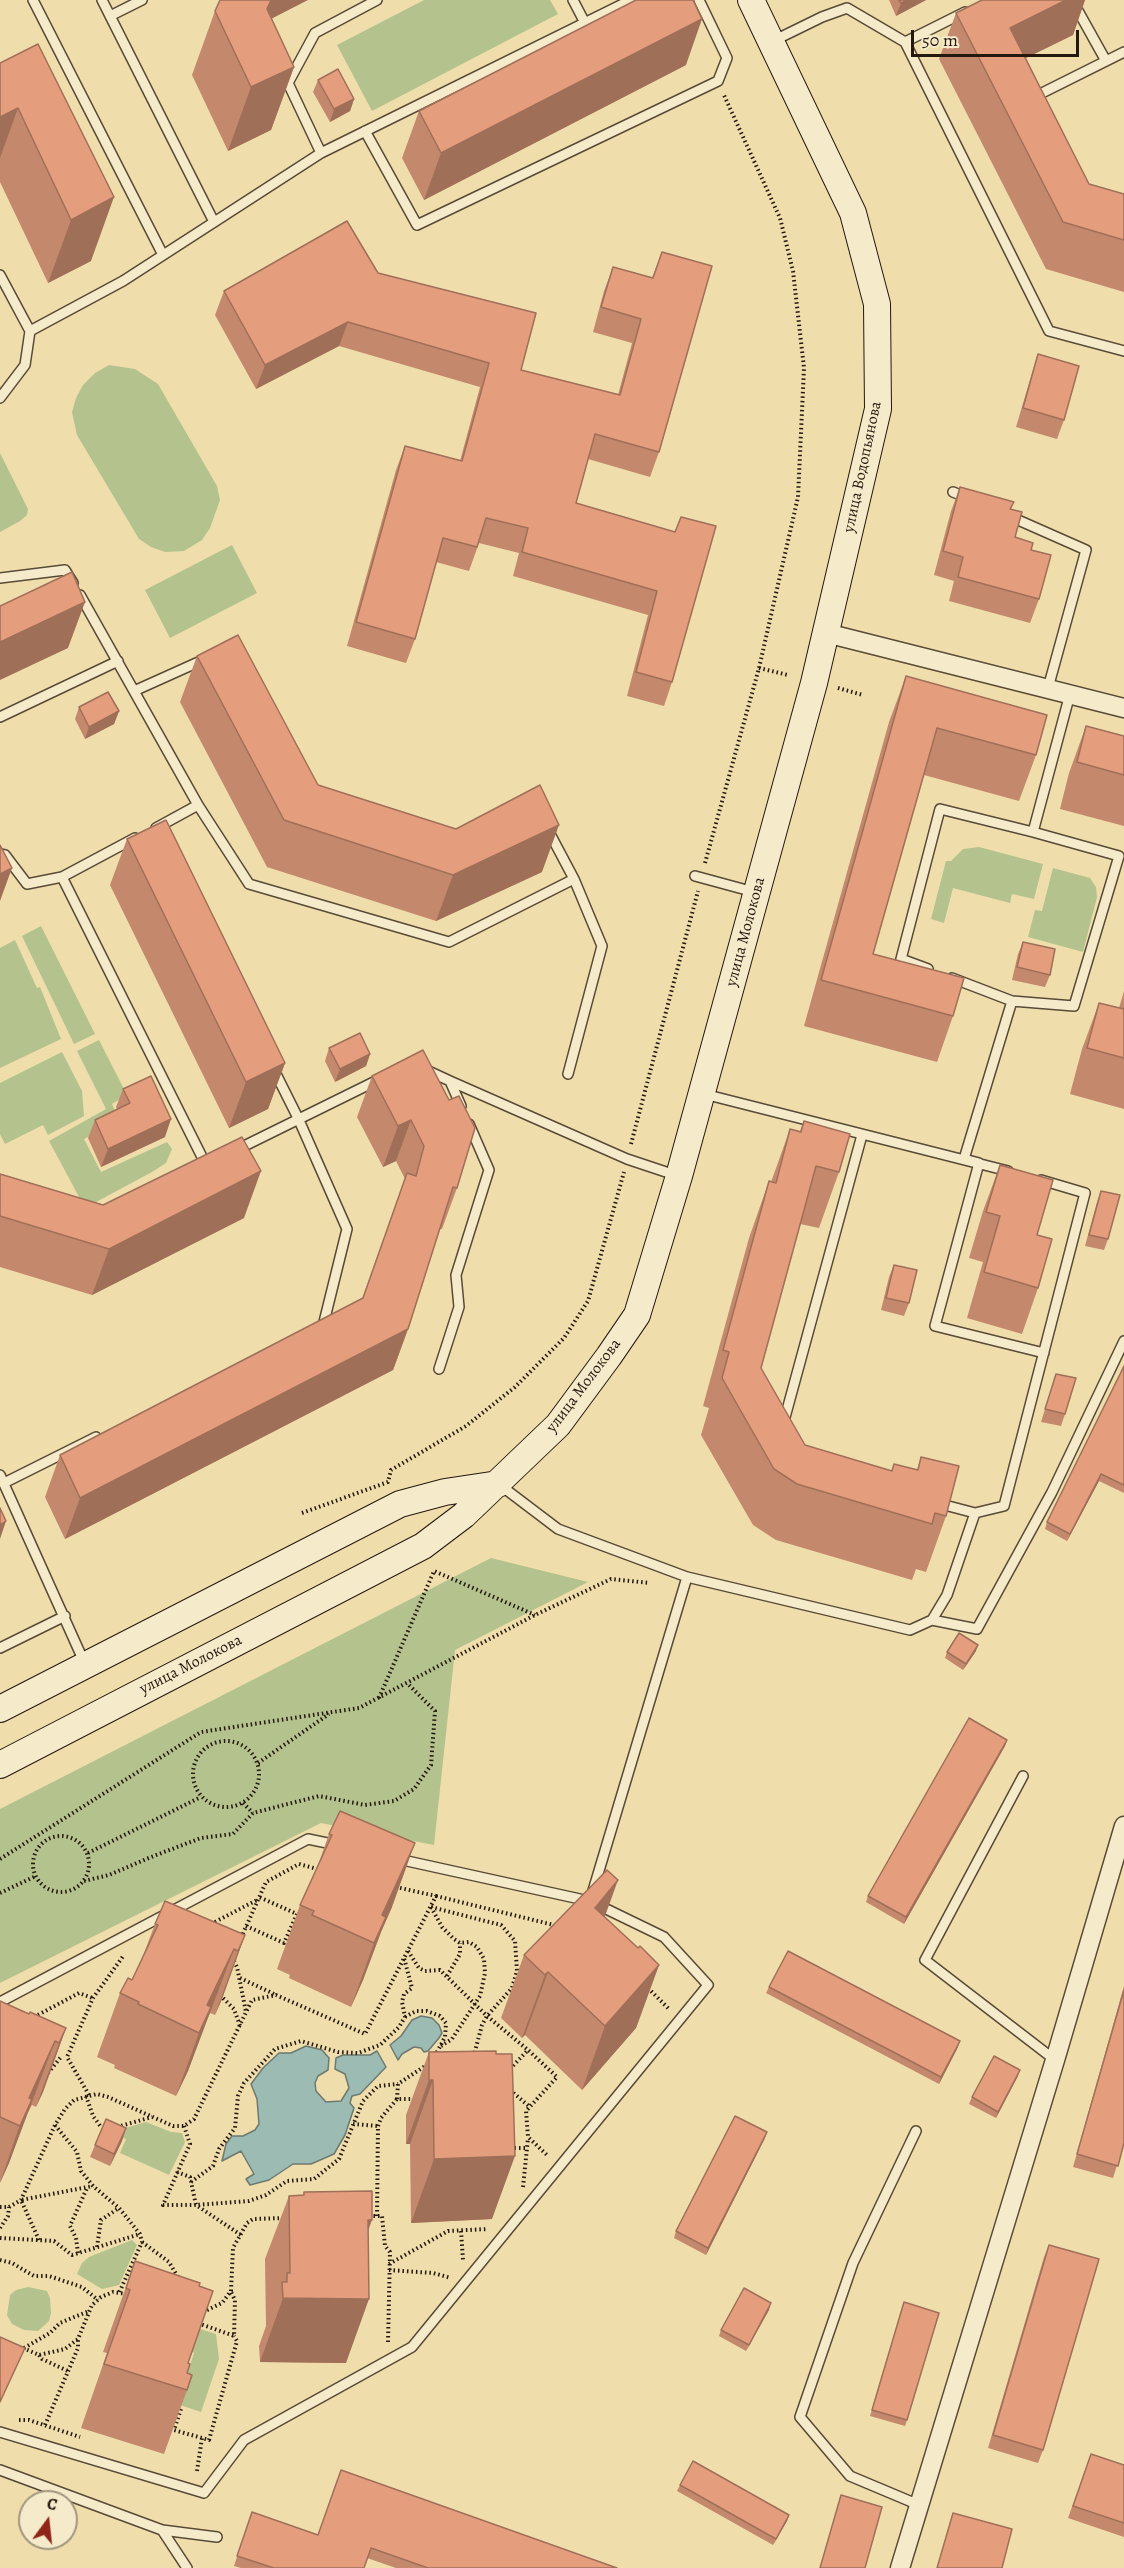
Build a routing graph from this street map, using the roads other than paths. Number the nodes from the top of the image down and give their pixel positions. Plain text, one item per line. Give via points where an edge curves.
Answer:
1 (33, 0) edge
2 (102, 0) edge
3 (142, 0) edge
4 (377, 0) edge
5 (573, 0) edge
6 (631, 0) edge
7 (699, 0) edge
8 (751, 0) edge
9 (1072, 0) edge
10 (979, 5) edge
11 (110, 16) junction
12 (585, 23) junction
13 (771, 42) junction
14 (905, 42) junction
15 (1124, 52) edge
16 (1106, 61) junction
17 (1034, 110) edge
18 (365, 131) junction
19 (321, 153) junction
20 (214, 222) junction
21 (163, 255) junction
22 (0, 275) edge
23 (30, 331) junction
24 (1124, 351) edge
25 (0, 398) edge
26 (953, 492) dead end
27 (974, 501) edge
28 (1004, 514) edge
29 (0, 578) edge
30 (826, 633) junction
31 (211, 656) edge
32 (118, 662) junction
33 (1048, 688) junction
34 (134, 691) junction
35 (1070, 694) junction
36 (1124, 708) edge
37 (0, 717) edge
38 (198, 805) junction
39 (543, 821) edge
40 (153, 829) junction
41 (1033, 832) junction
42 (159, 840) edge
43 (0, 854) edge
44 (62, 877) junction
45 (699, 877) road end
46 (574, 879) junction
47 (757, 892) junction
48 (934, 972) edge
49 (945, 976) edge
50 (1012, 1000) junction
51 (412, 1063) edge
52 (272, 1065) edge
53 (392, 1073) edge
54 (568, 1074) dead end
55 (450, 1081) junction
56 (702, 1093) junction
57 (298, 1118) junction
58 (861, 1135) junction
59 (226, 1155) edge
60 (216, 1160) edge
61 (964, 1160) junction
62 (979, 1163) junction
63 (206, 1165) junction
64 (195, 1171) edge
65 (1022, 1175) edge
66 (679, 1176) junction
67 (1032, 1178) edge
68 (324, 1322) edge
69 (1124, 1341) edge
70 (1044, 1353) junction
71 (439, 1370) dead end
72 (108, 1431) edge
73 (788, 1431) edge
74 (2, 1479) edge
75 (498, 1484) junction
76 (930, 1501) edge
77 (975, 1513) junction
78 (687, 1577) junction
79 (65, 1616) junction
80 (932, 1620) junction
81 (0, 1648) edge
82 (86, 1664) junction
83 (0, 1709) edge
84 (0, 1765) edge
85 (1023, 1776) dead end
86 (1124, 1826) edge
87 (342, 1846) edge
88 (387, 1856) edge
89 (590, 1901) junction
90 (0, 2002) edge
91 (1056, 2060) junction
92 (916, 2131) dead end
93 (0, 2432) edge
94 (0, 2470) edge
95 (919, 2505) junction
96 (162, 2530) junction
97 (217, 2538) dead end
98 (187, 2568) edge
99 (900, 2568) edge

1 - 21 lane
2 - 11 lane
3 - 11 lane
4 - 19 lane via 315,33 288,83
5 - 12 lane
6 - 12 lane
7 - 18 lane via 726,58 718,81 417,225
8 - 13 street, улица Водопьянова
9 - 16 lane
10 - 14 lane
11 - 20 lane
12 - 18 lane
13 - 14 lane via 847,8
13 - 30 street, улица Водопьянова via 853,213 877,304 878,409
14 - 24 lane via 1049,331
15 - 16 lane
16 - 17 lane via 1029,100
18 - 19 lane
19 - 20 lane
20 - 21 lane
21 - 23 lane
22 - 23 lane
23 - 25 lane via 25,365
26 - 27 lane
28 - 33 lane via 1086,550
29 - 32 lane via 65,570
30 - 33 street
30 - 47 street, улица Молокова
31 - 34 lane
32 - 34 lane
32 - 37 lane
33 - 35 street
34 - 38 lane
35 - 36 street
35 - 41 lane
38 - 40 lane
38 - 46 lane via 249,884 449,942
39 - 46 lane
40 - 42 lane
40 - 44 lane
41 - 48 lane via 940,809 901,959
41 - 50 lane via 1119,856 1074,1006
43 - 44 lane via 5,855 27,884
44 - 63 lane
45 - 47 lane
46 - 54 lane via 602,946
47 - 56 street, улица Молокова
49 - 50 lane
50 - 61 lane
51 - 55 lane
52 - 57 lane
53 - 57 lane
55 - 66 lane via 627,1159
55 - 71 lane via 489,1170 456,1275 459,1307
56 - 58 lane
56 - 66 street, улица Молокова
57 - 59 lane
57 - 68 lane via 347,1229
58 - 61 lane
58 - 73 lane via 784,1421
60 - 63 lane
61 - 62 lane
62 - 65 lane
62 - 70 lane via 935,1326
63 - 64 lane
66 - 75 street, улица Молокова via 637,1315 558,1425
67 - 70 lane via 1085,1193
69 - 80 lane via 1052,1492 977,1629
70 - 77 lane via 1005,1506
72 - 74 lane
74 - 79 lane
75 - 78 lane via 558,1529
75 - 82 street via 400,1504
75 - 84 street, улица Молокова via 423,1546
76 - 77 lane
77 - 80 lane via 947,1595
78 - 80 lane via 910,1630
78 - 89 lane
79 - 81 lane
79 - 82 lane
82 - 83 street
85 - 91 lane via 925,1960
86 - 91 street
87 - 90 lane via 308,1839
88 - 89 lane
89 - 93 lane via 664,1937 708,1985 412,2347 244,2440 204,2493
91 - 95 street
92 - 95 lane via 853,2263 800,2417 850,2476
94 - 96 lane
95 - 99 street
96 - 97 lane
96 - 98 lane

